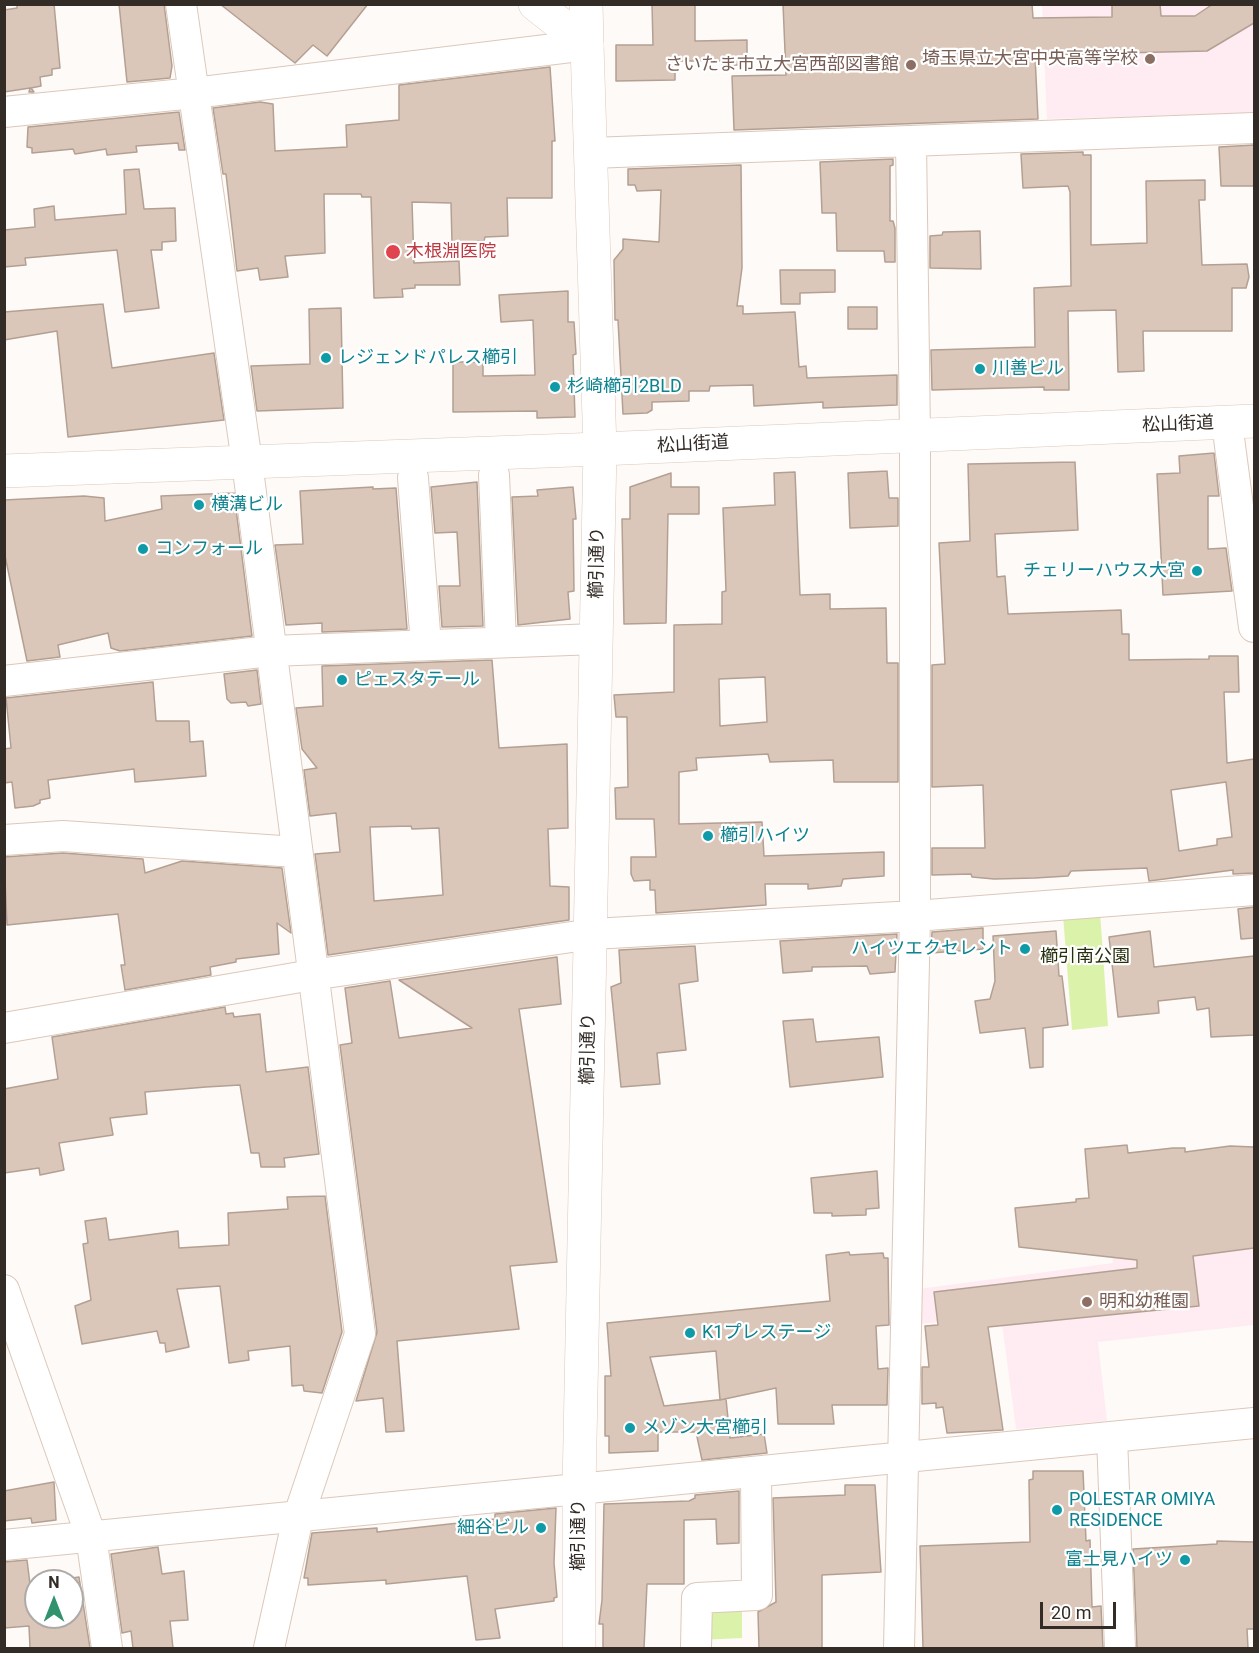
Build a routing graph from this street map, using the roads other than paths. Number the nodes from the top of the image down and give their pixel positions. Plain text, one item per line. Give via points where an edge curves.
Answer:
1 (181, 4) edge
2 (536, 4) edge
3 (586, 4) edge
4 (587, 45) junction
5 (194, 93) junction
6 (4, 112) edge
7 (1254, 128) edge
8 (911, 141) junction
9 (591, 153) junction
10 (1240, 422) edge
11 (915, 435) junction
12 (600, 449) junction
13 (247, 462) junction
14 (4, 471) edge
15 (494, 475) dead end
16 (413, 478) dead end
17 (1254, 627) edge
18 (597, 639) junction
19 (501, 642) junction
20 (426, 645) junction
21 (270, 651) junction
22 (4, 681) edge
23 (4, 840) edge
24 (296, 852) junction
25 (1254, 890) edge
26 (915, 916) junction
27 (592, 934) junction
28 (312, 975) junction
29 (4, 1028) edge
30 (4, 1290) edge
31 (1254, 1423) edge
32 (1112, 1437) junction
33 (903, 1457) junction
34 (756, 1472) junction
35 (579, 1489) junction
36 (298, 1518) junction
37 (91, 1536) junction
38 (4, 1545) edge
39 (107, 1648) edge
40 (269, 1648) edge
41 (579, 1648) edge
42 (696, 1648) edge
43 (899, 1648) edge
44 (1120, 1648) edge

1 - 5 street
2 - 4 street
3 - 4 street
4 - 5 street
4 - 9 street
5 - 6 street
5 - 13 street
7 - 8 street
8 - 9 street
8 - 11 street
9 - 12 street
10 - 11 street, 松山街道
10 - 17 street
11 - 12 street, 松山街道
11 - 26 street
12 - 13 street, 松山街道
12 - 18 street, 櫛引通り
13 - 14 street, 松山街道
13 - 21 street
15 - 19 street
16 - 20 street
18 - 19 street
18 - 27 street, 櫛引通り
19 - 20 street
20 - 21 street
21 - 22 street
21 - 24 street
23 - 24 street via 63,836
24 - 28 street
25 - 26 street
26 - 27 street
26 - 33 street
27 - 28 street
27 - 35 street, 櫛引通り
28 - 29 street
28 - 36 street via 360,1334
30 - 37 street
31 - 32 street
32 - 33 street
32 - 44 street
33 - 34 street
33 - 43 street
34 - 35 street
34 - 42 street via 757,1595 697,1598
35 - 36 street
35 - 41 street, 櫛引通り
36 - 37 street
36 - 40 street
37 - 38 street
37 - 39 street

